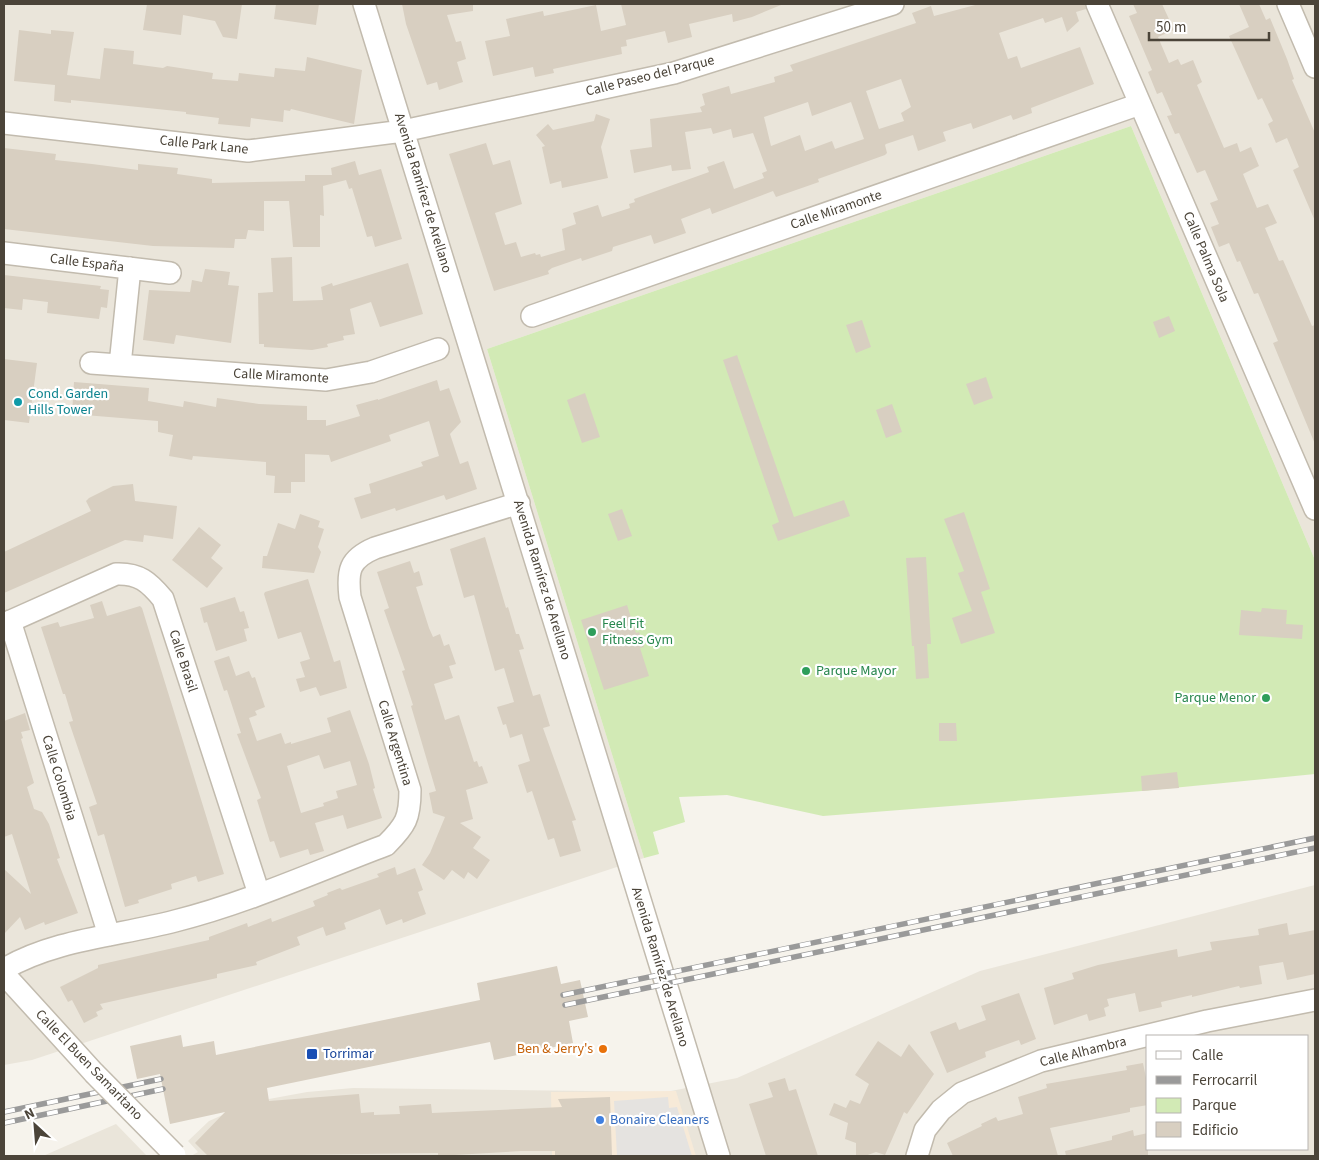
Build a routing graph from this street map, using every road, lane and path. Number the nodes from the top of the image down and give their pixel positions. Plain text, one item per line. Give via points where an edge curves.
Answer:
1 (364, 4) edge
2 (893, 4) edge
3 (1097, 4) edge
4 (1288, 4) edge
5 (1315, 67) edge
6 (1140, 104) junction
7 (4, 123) edge
8 (403, 131) junction
9 (4, 253) edge
10 (130, 268) junction
11 (170, 273) dead end
12 (532, 316) dead end
13 (438, 349) dead end
14 (91, 363) dead end
15 (120, 365) junction
16 (519, 503) junction
17 (1315, 510) edge
18 (7, 622) edge
19 (260, 894) junction
20 (109, 935) junction
21 (4, 969) edge
22 (4, 974) edge
23 (1315, 1000) edge
24 (1150, 1035) edge
25 (1146, 1036) edge
26 (176, 1156) edge
27 (719, 1156) edge
28 (917, 1156) edge

1 - 8 street, Avenida Ramírez de Arellano
2 - 8 street, Calle Paseo del Parque via 674,73
3 - 6 street, Calle Palma Sola
4 - 5 street
6 - 12 street, Calle Miramonte
6 - 17 street, Calle Palma Sola
7 - 8 street, Calle Park Lane via 248,151
8 - 16 street, Avenida Ramírez de Arellano
9 - 10 street, Calle España
10 - 11 street, Calle España
10 - 15 street
13 - 15 street, Calle Miramonte via 372,372 326,380
14 - 15 street, Calle Miramonte
16 - 19 street, Calle Argentina via 375,548 352,564 348,580 350,597 410,790 410,813 386,845
16 - 27 street, Avenida Ramírez de Arellano
18 - 19 street, Calle Brasil via 116,574 132,573 151,585 163,598
18 - 20 street, Calle Colombia
19 - 20 street, Calle Argentina via 176,921
20 - 21 street, Calle Argentina via 28,955
22 - 26 street, Calle El Buen Samaritano, bridge via 94,1073
23 - 24 street, Calle Alhambra
25 - 28 street, Calle Alhambra via 1041,1062 962,1093 941,1110 925,1130

